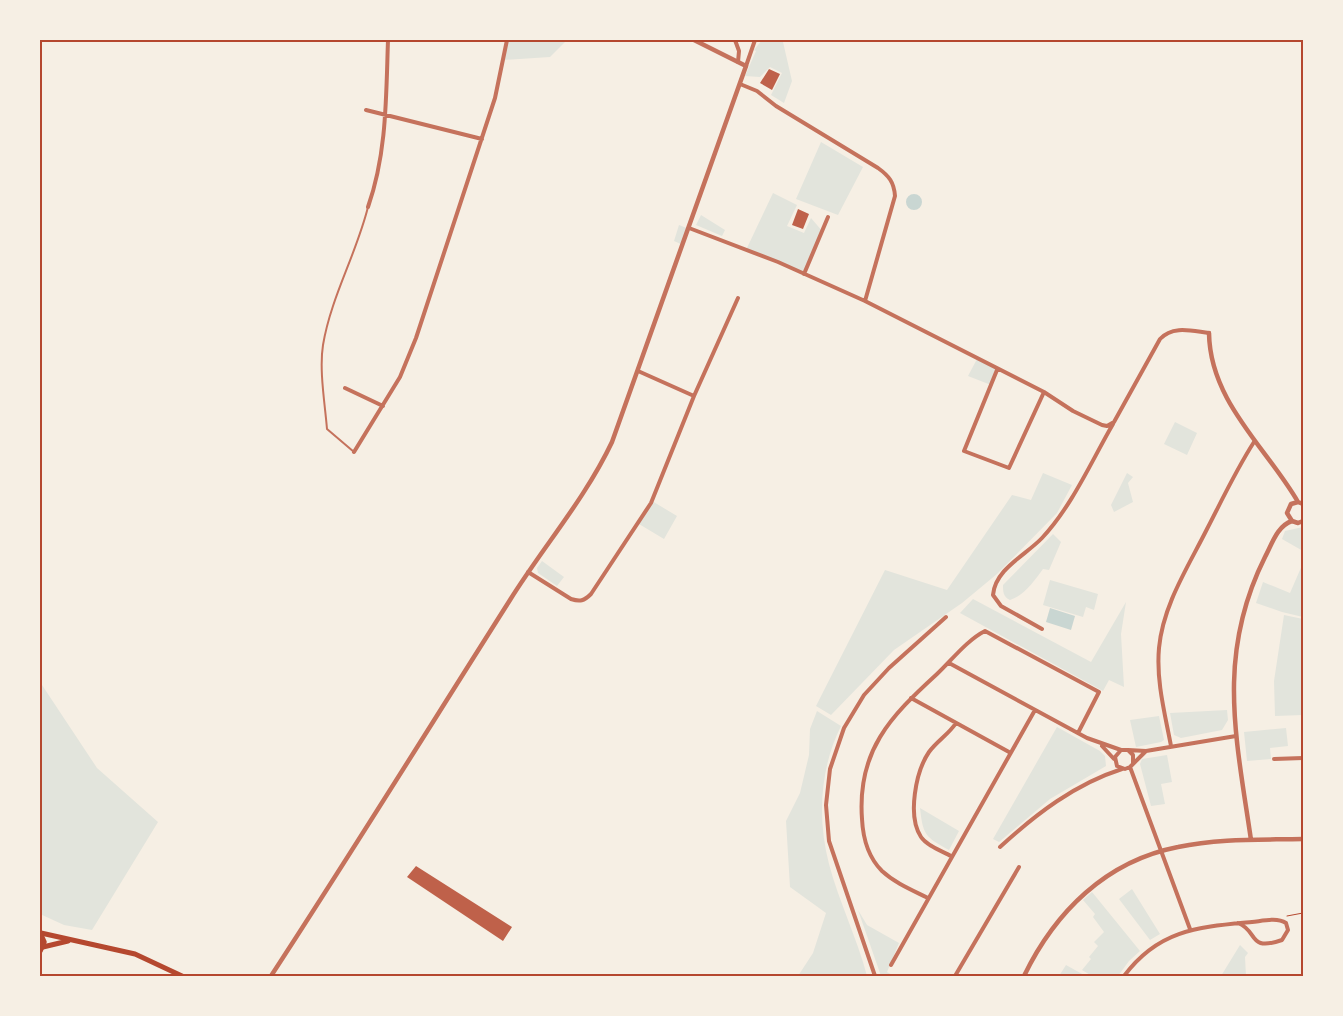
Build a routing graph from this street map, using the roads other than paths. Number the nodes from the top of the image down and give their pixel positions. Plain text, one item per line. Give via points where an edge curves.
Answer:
1 (388, 40) edge
2 (507, 40) edge
3 (694, 40) edge
4 (735, 40) edge
5 (755, 40) edge
6 (738, 62) junction
7 (746, 66) junction
8 (740, 84) junction
9 (366, 110) dead end
10 (386, 114) junction
11 (482, 139) junction
12 (368, 207) joint
13 (828, 218) dead end
14 (689, 228) junction
15 (804, 274) junction
16 (738, 298) dead end
17 (865, 301) junction
18 (1209, 334) joint
19 (998, 370) junction
20 (638, 371) junction
21 (345, 388) dead end
22 (1044, 392) junction
23 (694, 396) junction
24 (383, 406) junction
25 (1114, 422) junction
26 (1254, 442) junction
27 (354, 452) joint
28 (1289, 487) junction
29 (1302, 503) edge
30 (1290, 505) junction
31 (1303, 521) edge
32 (1292, 522) junction
33 (528, 572) junction
34 (946, 616) dead end
35 (1042, 629) dead end
36 (949, 663) junction
37 (910, 698) junction
38 (1035, 710) junction
39 (956, 723) junction
40 (1078, 733) junction
41 (1236, 736) junction
42 (1096, 742) junction
43 (1171, 746) junction
44 (1121, 750) junction
45 (1128, 750) junction
46 (1146, 751) junction
47 (1009, 752) junction
48 (1303, 758) edge
49 (1274, 759) dead end
50 (1115, 762) junction
51 (1133, 763) junction
52 (1130, 767) junction
53 (1122, 769) junction
54 (1106, 775) junction
55 (1303, 839) edge
56 (1251, 840) junction
57 (1000, 847) dead end
58 (1160, 852) junction
59 (951, 856) junction
60 (1018, 867) dead end
61 (928, 898) junction
62 (1238, 923) junction
63 (1190, 929) junction
64 (40, 933) edge
65 (76, 941) junction
66 (42, 949) edge
67 (891, 966) dead end
68 (875, 975) edge
69 (182, 976) edge
70 (270, 976) edge
71 (956, 976) edge
72 (1024, 976) edge
73 (1124, 976) edge

1 - 10 street
2 - 11 street via 495,98
3 - 6 street
4 - 6 street
5 - 7 street
6 - 7 street
7 - 8 street
8 - 14 street
8 - 17 street via 757,91 889,177 895,196
9 - 10 street
10 - 11 street
10 - 12 street via 380,166
11 - 24 street via 416,338 400,378
12 - 27 lane via 362,233 334,299 322,347 327,430
13 - 15 street
14 - 15 street
14 - 20 street
15 - 17 street
16 - 23 street
17 - 19 street
18 - 25 street via 1181,329 1165,333
18 - 26 street via 1211,355 1220,383
19 - 22 street
19 - 22 street via 964,451 1009,468
20 - 23 street
20 - 33 street via 612,442 595,477
21 - 24 street
22 - 25 street via 1097,423 1107,426
23 - 33 street via 651,503 586,600 570,599
24 - 27 street
25 - 35 street via 1052,527 996,582 993,594 1001,606
26 - 28 street
26 - 43 street via 1175,592 1162,628 1159,681
28 - 29 street
28 - 30 street via 1292,495
29 - 30 street
30 - 32 street via 1287,513
31 - 32 street
32 - 41 street via 1278,532 1244,610 1238,632 1233,678
33 - 70 street
34 - 68 street via 864,695 844,728 830,769 826,805 829,841
36 - 37 street
36 - 38 street
36 - 40 street via 981,633 988,632 1099,692
37 - 39 street
37 - 61 street via 889,721 870,755 863,782 863,829 870,855 882,871
38 - 40 street
38 - 47 street
39 - 47 street
39 - 59 street via 923,762 914,796 920,835 926,843
40 - 42 street
41 - 43 street
41 - 56 street
42 - 44 street
42 - 50 street
43 - 46 street
44 - 45 street
44 - 50 street via 1116,754
45 - 46 street
45 - 51 street via 1133,755
46 - 51 street
47 - 59 street
48 - 49 street
50 - 53 street
50 - 54 street
51 - 52 street
52 - 53 street
52 - 58 street
53 - 54 street
54 - 57 street via 1050,806
55 - 56 street
56 - 58 street via 1191,844
58 - 63 street
58 - 72 street via 1115,871 1081,896 1051,929
59 - 61 street
60 - 71 street
61 - 67 street
62 - 62 street via 1248,928 1254,940 1260,943 1278,942 1285,938 1288,927 1283,920
62 - 63 street
63 - 73 street via 1150,950
64 - 65 main road
64 - 66 main road via 44,939
65 - 66 main road via 59,942
65 - 69 main road via 135,954

